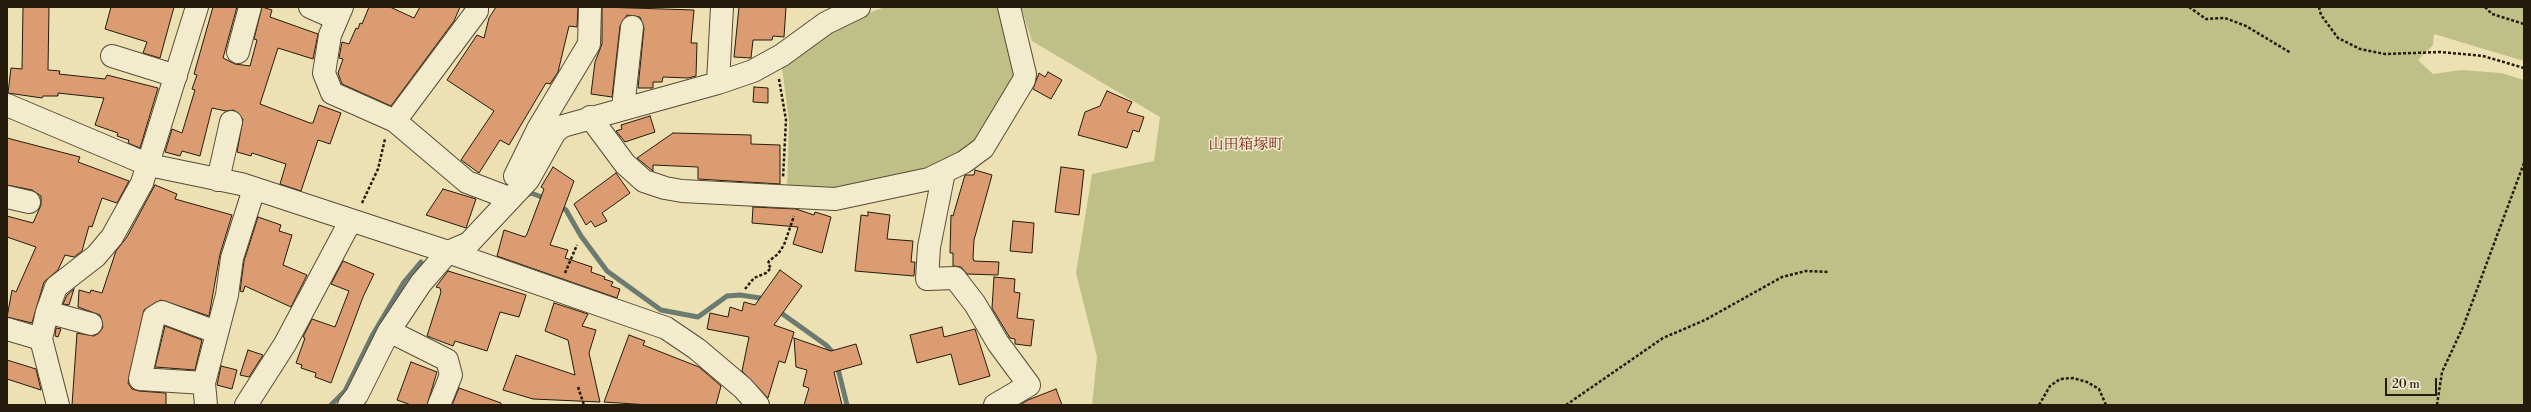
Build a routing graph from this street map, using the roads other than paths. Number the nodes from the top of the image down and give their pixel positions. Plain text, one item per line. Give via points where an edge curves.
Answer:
1 (197, 7) edge
2 (250, 7) edge
3 (310, 7) edge
4 (478, 7) edge
5 (590, 7) edge
6 (722, 7) edge
7 (859, 7) edge
8 (1009, 7) edge
9 (339, 13) edge
10 (632, 27) dead end
11 (238, 52) dead end
12 (112, 56) dead end
13 (176, 76) junction
14 (718, 84) junction
15 (7, 105) edge
16 (623, 108) junction
17 (590, 117) junction
18 (392, 120) junction
19 (231, 122) dead end
20 (149, 165) junction
21 (944, 172) junction
22 (218, 180) junction
23 (254, 189) junction
24 (7, 197) edge
25 (509, 198) junction
26 (29, 202) dead end
27 (351, 220) junction
28 (448, 252) junction
29 (47, 312) junction
30 (90, 324) dead end
31 (7, 329) edge
32 (389, 331) junction
33 (216, 332) junction
34 (42, 339) junction
35 (204, 383) junction
36 (58, 405) edge
37 (206, 405) edge
38 (246, 405) edge
39 (349, 405) edge
40 (440, 405) edge
41 (758, 405) edge
42 (995, 405) edge

1 - 13 street
2 - 11 street
3 - 9 street
4 - 18 street
5 - 25 street via 589,44 519,166
6 - 14 street
7 - 14 street via 826,24 753,71
8 - 21 street via 1025,74 1024,80 983,148
9 - 18 street via 330,35 324,73 332,93
10 - 16 street
12 - 13 street
13 - 20 street
14 - 16 street
15 - 20 street
16 - 17 street
17 - 21 street via 625,164 644,181 682,191 835,199 929,179
17 - 25 street via 563,126 555,132 528,180
18 - 25 street via 467,182
19 - 22 street
20 - 22 street
20 - 29 street via 112,237 96,256 56,287
21 - 42 street via 929,248 927,279 955,278 1029,386
22 - 23 street
23 - 27 street
23 - 33 street via 232,258 227,295
24 - 26 street
25 - 28 street via 469,243
27 - 28 street
27 - 38 street via 285,344
28 - 32 street via 420,282
28 - 41 street via 666,328 697,349 743,388
29 - 30 street
29 - 34 street
31 - 34 street
32 - 39 street via 357,395
32 - 40 street via 447,360 451,375
33 - 35 street
33 - 35 street via 162,312 154,317 140,379
34 - 36 street
35 - 37 street

